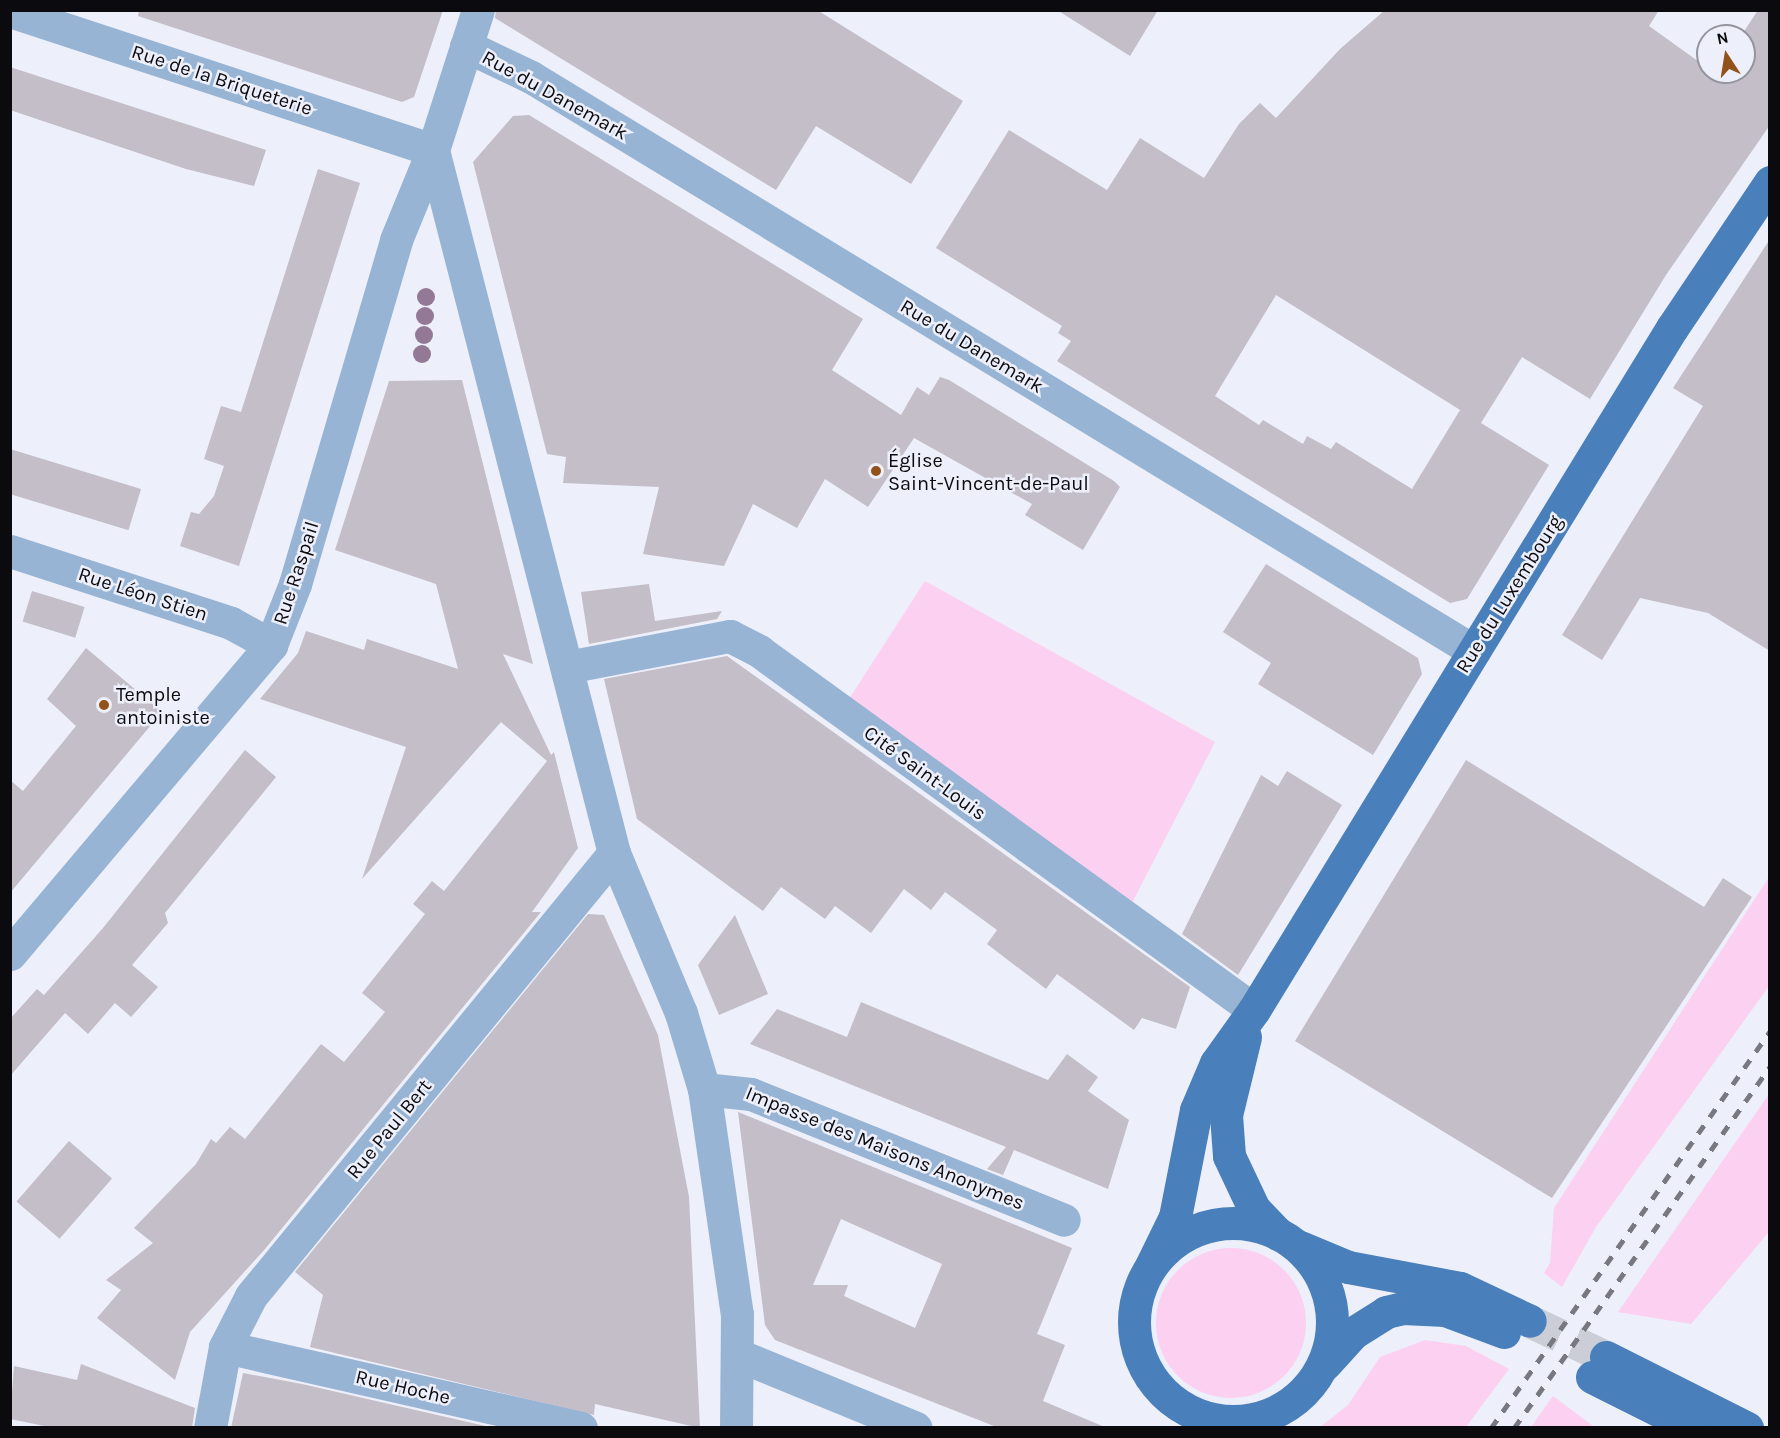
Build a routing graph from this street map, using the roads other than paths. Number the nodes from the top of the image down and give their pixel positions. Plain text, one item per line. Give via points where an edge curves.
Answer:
1 (478, 10) edge
2 (10, 11) edge
3 (466, 46) junction
4 (433, 150) junction
5 (1770, 182) edge
6 (10, 551) edge
7 (271, 645) junction
8 (1474, 651) junction
9 (567, 667) junction
10 (614, 854) junction
11 (10, 954) edge
12 (1254, 1010) junction
13 (704, 1089) junction
14 (1064, 1220) dead end
15 (1285, 1239) junction
16 (1151, 1266) junction
17 (225, 1347) junction
18 (738, 1355) junction
19 (1318, 1372) junction
20 (1151, 1379) junction
21 (1266, 1420) edge
22 (210, 1428) edge
23 (581, 1428) edge
24 (736, 1428) edge
25 (916, 1428) edge
26 (1175, 1428) edge
27 (1694, 1428) edge
28 (1747, 1428) edge

1 - 3 street, Rue Raspail
2 - 4 street, Rue de la Briqueterie
3 - 4 street, Rue Raspail
3 - 8 street, Rue du Danemark via 531,77
4 - 7 street, Rue Raspail via 396,240 295,584
4 - 9 street
5 - 8 main road, Rue du Luxembourg via 1672,328
6 - 7 street, Rue Léon Stien via 231,623
7 - 11 street, Rue Raspail
8 - 12 main road, Rue du Luxembourg
9 - 10 street
9 - 12 street, Cité Saint-Louis via 730,636
10 - 13 street via 681,1013
10 - 17 street, Rue Paul Bert via 251,1296
12 - 15 main road, Rue du Luxembourg via 1229,1095 1226,1136 1243,1191
12 - 16 main road, Rue du Luxembourg via 1204,1088 1175,1217
13 - 14 street, Impasse des Maisons Anonymes via 752,1094
13 - 18 street via 729,1250
15 - 16 main road via 1243,1224 1208,1226 1176,1241
15 - 19 main road via 1316,1268 1331,1307 1330,1341
15 - 19 main road via 1348,1268 1460,1288 1525,1330 1456,1312 1403,1308 1386,1311 1353,1334
16 - 20 main road via 1138,1291 1133,1326
17 - 22 street, Rue Paul Bert
17 - 23 street, Rue Hoche
18 - 24 street
18 - 25 street
19 - 21 main road via 1296,1398
20 - 21 main road via 1178,1405 1209,1418
20 - 26 main road
27 - 28 main road via 1599,1367

